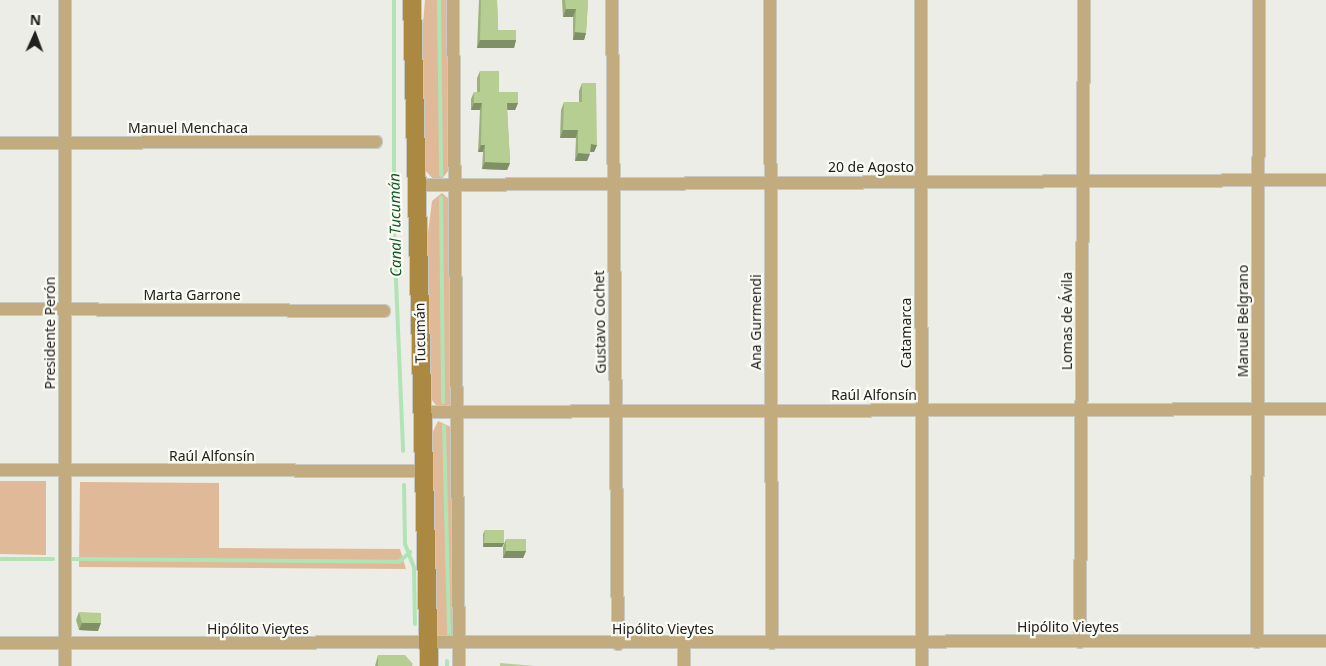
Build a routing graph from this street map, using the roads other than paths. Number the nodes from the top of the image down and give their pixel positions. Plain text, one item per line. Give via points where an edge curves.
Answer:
1 (65, 0) edge
2 (412, 0) edge
3 (454, 0) edge
4 (612, 0) edge
5 (770, 0) edge
6 (921, 0) edge
7 (1084, 0) edge
8 (1258, 0) edge
9 (376, 142) dead end
10 (0, 143) edge
11 (65, 143) junction
12 (1326, 180) edge
13 (1083, 181) junction
14 (1258, 181) junction
15 (921, 182) junction
16 (770, 183) junction
17 (417, 184) junction
18 (455, 184) junction
19 (614, 184) junction
20 (0, 309) edge
21 (65, 309) junction
22 (384, 311) dead end
23 (1258, 409) junction
24 (1326, 409) edge
25 (771, 410) junction
26 (921, 410) junction
27 (1082, 410) junction
28 (616, 411) junction
29 (422, 412) junction
30 (457, 412) junction
31 (0, 470) edge
32 (65, 470) junction
33 (423, 471) junction
34 (1326, 641) edge
35 (1080, 642) junction
36 (1257, 642) junction
37 (0, 643) edge
38 (772, 643) junction
39 (922, 643) junction
40 (65, 644) junction
41 (429, 644) junction
42 (459, 644) junction
43 (618, 644) junction
44 (684, 644) junction
45 (65, 666) edge
46 (429, 666) edge
47 (459, 666) edge
48 (684, 666) edge
49 (922, 666) edge

1 - 11 street, Presidente Perón
2 - 17 main road, Tucumán
3 - 18 street
4 - 19 street, Gustavo Cochet
5 - 16 street, Ana Gurmendi
6 - 15 street, Catamarca
7 - 13 street, Lomas de Ávila
8 - 14 street, Manuel Belgrano
9 - 11 street, Manuel Menchaca
10 - 11 street, Manuel Menchaca
11 - 21 street, Presidente Perón
12 - 14 street, 20 de Agosto
13 - 14 street, 20 de Agosto
13 - 15 street, 20 de Agosto
13 - 27 street, Lomas de Ávila
14 - 23 street, Manuel Belgrano
15 - 16 street, 20 de Agosto
15 - 26 street, Catamarca
16 - 19 street, 20 de Agosto
16 - 25 street, Ana Gurmendi
17 - 18 street, 20 de Agosto
17 - 29 main road, Tucumán
18 - 19 street, 20 de Agosto
18 - 30 street
19 - 28 street, Gustavo Cochet
20 - 21 street, Marta Garrone
21 - 22 street, Marta Garrone
21 - 32 street, Presidente Perón
23 - 24 street, Raúl Alfonsín
23 - 27 street, Raúl Alfonsín
23 - 36 street, Manuel Belgrano
25 - 26 street, Raúl Alfonsín
25 - 28 street, Raúl Alfonsín
25 - 38 street, Ana Gurmendi
26 - 27 street, Raúl Alfonsín
26 - 39 street, Catamarca
27 - 35 street, Lomas de Ávila
28 - 30 street, Raúl Alfonsín
28 - 43 street, Gustavo Cochet
29 - 30 street, Raúl Alfonsín
29 - 33 main road, Tucumán
30 - 42 street
31 - 32 street, Raúl Alfonsín
32 - 33 street, Raúl Alfonsín
32 - 40 street, Presidente Perón
33 - 41 main road, Tucumán
34 - 36 street, Hipólito Vieytes
35 - 36 street, Hipólito Vieytes
35 - 39 street, Hipólito Vieytes
37 - 40 street, Hipólito Vieytes
38 - 39 street, Hipólito Vieytes
38 - 44 street, Hipólito Vieytes
39 - 49 street, Catamarca
40 - 41 street, Hipólito Vieytes
40 - 45 street, Presidente Perón
41 - 42 street, Hipólito Vieytes
41 - 46 main road, Tucumán
42 - 43 street, Hipólito Vieytes
42 - 47 street
43 - 44 street, Hipólito Vieytes
44 - 48 street

